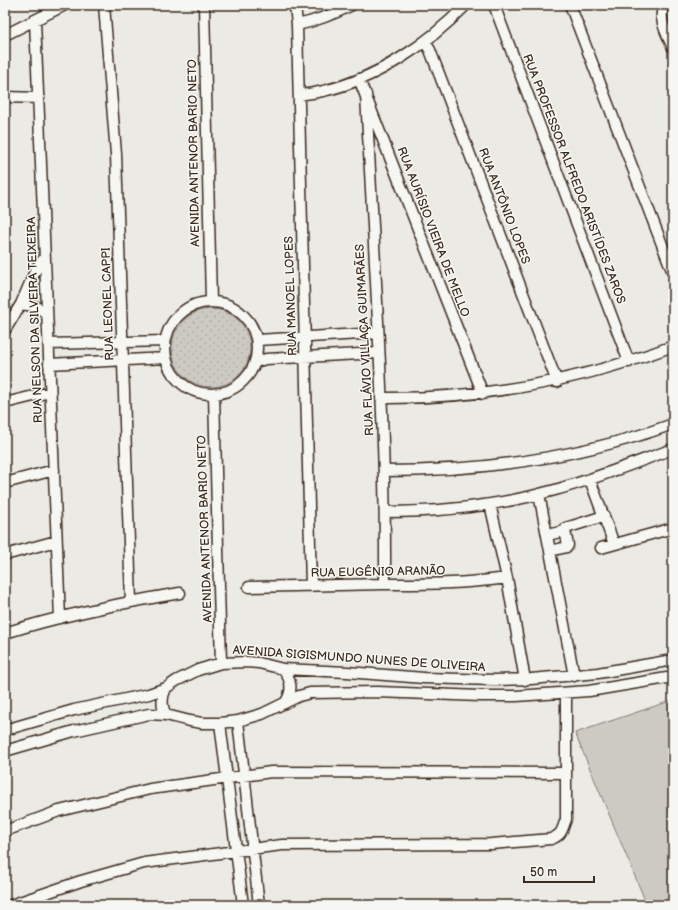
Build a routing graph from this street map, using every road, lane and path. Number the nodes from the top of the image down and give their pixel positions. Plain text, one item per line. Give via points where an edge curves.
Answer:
1 (65, 5) edge
2 (104, 5) edge
3 (204, 5) edge
4 (295, 5) edge
5 (352, 5) edge
6 (466, 5) edge
7 (494, 5) edge
8 (570, 5) edge
9 (664, 5) edge
10 (35, 21) junction
11 (297, 25) junction
12 (5, 35) edge
13 (425, 42) junction
14 (673, 48) edge
15 (360, 79) junction
16 (366, 94) junction
17 (299, 95) junction
18 (5, 97) edge
19 (39, 98) junction
20 (45, 257) junction
21 (673, 273) edge
22 (210, 301) junction
23 (20, 304) junction
24 (47, 313) junction
25 (5, 330) edge
26 (378, 332) junction
27 (305, 337) junction
28 (256, 340) junction
29 (165, 341) junction
30 (122, 342) junction
31 (49, 344) junction
32 (673, 346) edge
33 (379, 353) junction
34 (306, 357) junction
35 (166, 358) junction
36 (123, 360) junction
37 (255, 362) junction
38 (629, 362) junction
39 (49, 364) junction
40 (556, 382) junction
41 (50, 392) junction
42 (214, 394) junction
43 (483, 394) junction
44 (381, 398) junction
45 (5, 403) edge
46 (673, 424) edge
47 (673, 449) edge
48 (54, 470) junction
49 (384, 471) junction
50 (5, 483) edge
51 (592, 485) dead end
52 (539, 494) junction
53 (490, 504) junction
54 (385, 512) junction
55 (604, 516) junction
56 (673, 528) edge
57 (566, 531) junction
58 (546, 535) junction
59 (56, 541) junction
60 (614, 544) junction
61 (601, 548) dead end
62 (550, 551) junction
63 (5, 555) edge
64 (506, 578) junction
65 (385, 584) junction
66 (311, 586) junction
67 (249, 587) dead end
68 (180, 593) dead end
69 (131, 602) junction
70 (60, 618) junction
71 (5, 634) edge
72 (673, 660) edge
73 (222, 663) junction
74 (283, 669) junction
75 (574, 676) junction
76 (673, 677) edge
77 (525, 680) junction
78 (166, 688) junction
79 (566, 693) junction
80 (284, 703) junction
81 (166, 715) junction
82 (238, 721) junction
83 (220, 723) junction
84 (5, 730) edge
85 (5, 751) edge
86 (566, 773) junction
87 (244, 776) junction
88 (227, 778) junction
89 (5, 831) edge
90 (253, 849) junction
91 (236, 851) junction
92 (11, 905) edge
93 (243, 905) edge
94 (259, 905) edge

1 - 10 street
2 - 30 street, RUA LEONEL CAPPI via 116,154
3 - 22 street, AVENIDA ANTENOR BARIO NETO
4 - 11 street, RUA MANOEL LOPES
5 - 11 street via 312,22
6 - 13 street via 448,24
7 - 38 street, RUA PROFESSOR ALFREDO ARISTÍDES ZAROS
8 - 21 street
9 - 14 street via 662,20
10 - 12 street
10 - 19 street, RUA NELSON DA SILVEIRA TEIXEIRA
11 - 17 street, RUA MANOEL LOPES
13 - 15 street
13 - 40 street, RUA ANTÔNIO LOPES
15 - 16 street, RUA AURÍSIO VIEIRA DE MELLO
15 - 17 street via 323,92
16 - 26 street, RUA FLÁVIO VILLAÇA GUIMARÃES
16 - 43 street, RUA AURÍSIO VIEIRA DE MELLO
17 - 27 street, RUA MANOEL LOPES
18 - 19 street
19 - 20 street, RUA NELSON DA SILVEIRA TEIXEIRA
20 - 23 street via 36,269
20 - 24 street, RUA NELSON DA SILVEIRA TEIXEIRA
22 - 28 street via 227,304 241,312 251,325
22 - 29 street via 194,304 180,313 170,326
23 - 24 street via 34,306
23 - 25 street
24 - 31 street, RUA NELSON DA SILVEIRA TEIXEIRA
26 - 27 street
26 - 33 street, RUA FLÁVIO VILLAÇA GUIMARÃES
27 - 28 street
27 - 34 street, RUA MANOEL LOPES
28 - 37 street
29 - 30 street
29 - 35 street
30 - 31 street
30 - 36 street, RUA LEONEL CAPPI
31 - 39 street, RUA NELSON DA SILVEIRA TEIXEIRA
32 - 38 street
33 - 34 street
33 - 44 street, RUA FLÁVIO VILLAÇA GUIMARÃES
34 - 37 street
34 - 66 street, RUA MANOEL LOPES
35 - 36 street
35 - 42 street via 172,373 184,385 198,392
36 - 39 street
36 - 69 street, RUA LEONEL CAPPI
37 - 42 street via 248,376 236,387
38 - 40 street
39 - 41 street, RUA NELSON DA SILVEIRA TEIXEIRA
40 - 43 street
41 - 45 street
41 - 48 street, RUA NELSON DA SILVEIRA TEIXEIRA
42 - 73 street, AVENIDA ANTENOR BARIO NETO
43 - 44 street
44 - 49 street, RUA FLÁVIO VILLAÇA GUIMARÃES
46 - 49 street via 600,446 536,460 445,470
47 - 52 street via 578,484
48 - 50 street
48 - 59 street, RUA NELSON DA SILVEIRA TEIXEIRA
49 - 54 street, RUA FLÁVIO VILLAÇA GUIMARÃES
51 - 55 street
52 - 53 street
52 - 58 street
53 - 54 street via 434,511
53 - 64 street
54 - 65 street, RUA FLÁVIO VILLAÇA GUIMARÃES
55 - 57 street via 570,526
55 - 60 street
56 - 60 street
57 - 58 street
57 - 62 street via 567,547
58 - 62 street
59 - 63 street
59 - 70 street, RUA NELSON DA SILVEIRA TEIXEIRA
60 - 61 street
62 - 75 street
64 - 65 street, RUA EUGÊNIO ARANÃO via 456,584
64 - 77 street
65 - 66 street, RUA EUGÊNIO ARANÃO
66 - 67 street, RUA EUGÊNIO ARANÃO
68 - 69 street
69 - 70 street
70 - 71 street
72 - 75 street, AVENIDA SIGISMUNDO NUNES DE OLIVEIRA
73 - 74 street, AVENIDA SIGISMUNDO NUNES DE OLIVEIRA via 259,663
73 - 78 street, AVENIDA SIGISMUNDO NUNES DE OLIVEIRA via 192,672
74 - 77 street, AVENIDA SIGISMUNDO NUNES DE OLIVEIRA via 460,680
74 - 80 street via 289,677 291,687
75 - 77 street, AVENIDA SIGISMUNDO NUNES DE OLIVEIRA
76 - 79 street
78 - 81 street via 162,701
78 - 84 street, AVENIDA SIGISMUNDO NUNES DE OLIVEIRA
79 - 80 street via 480,696 392,692 310,693
79 - 86 street
80 - 82 street via 262,714
81 - 83 street via 190,721
81 - 85 street via 149,714 112,722
82 - 83 street
82 - 87 street
83 - 88 street
86 - 87 street via 281,771
86 - 90 street via 566,819 558,836 551,839 491,844 282,845
87 - 88 street
87 - 90 street
88 - 89 street via 150,789 60,811
88 - 91 street
90 - 91 street
90 - 94 street
91 - 92 street via 144,864 81,881
91 - 93 street

